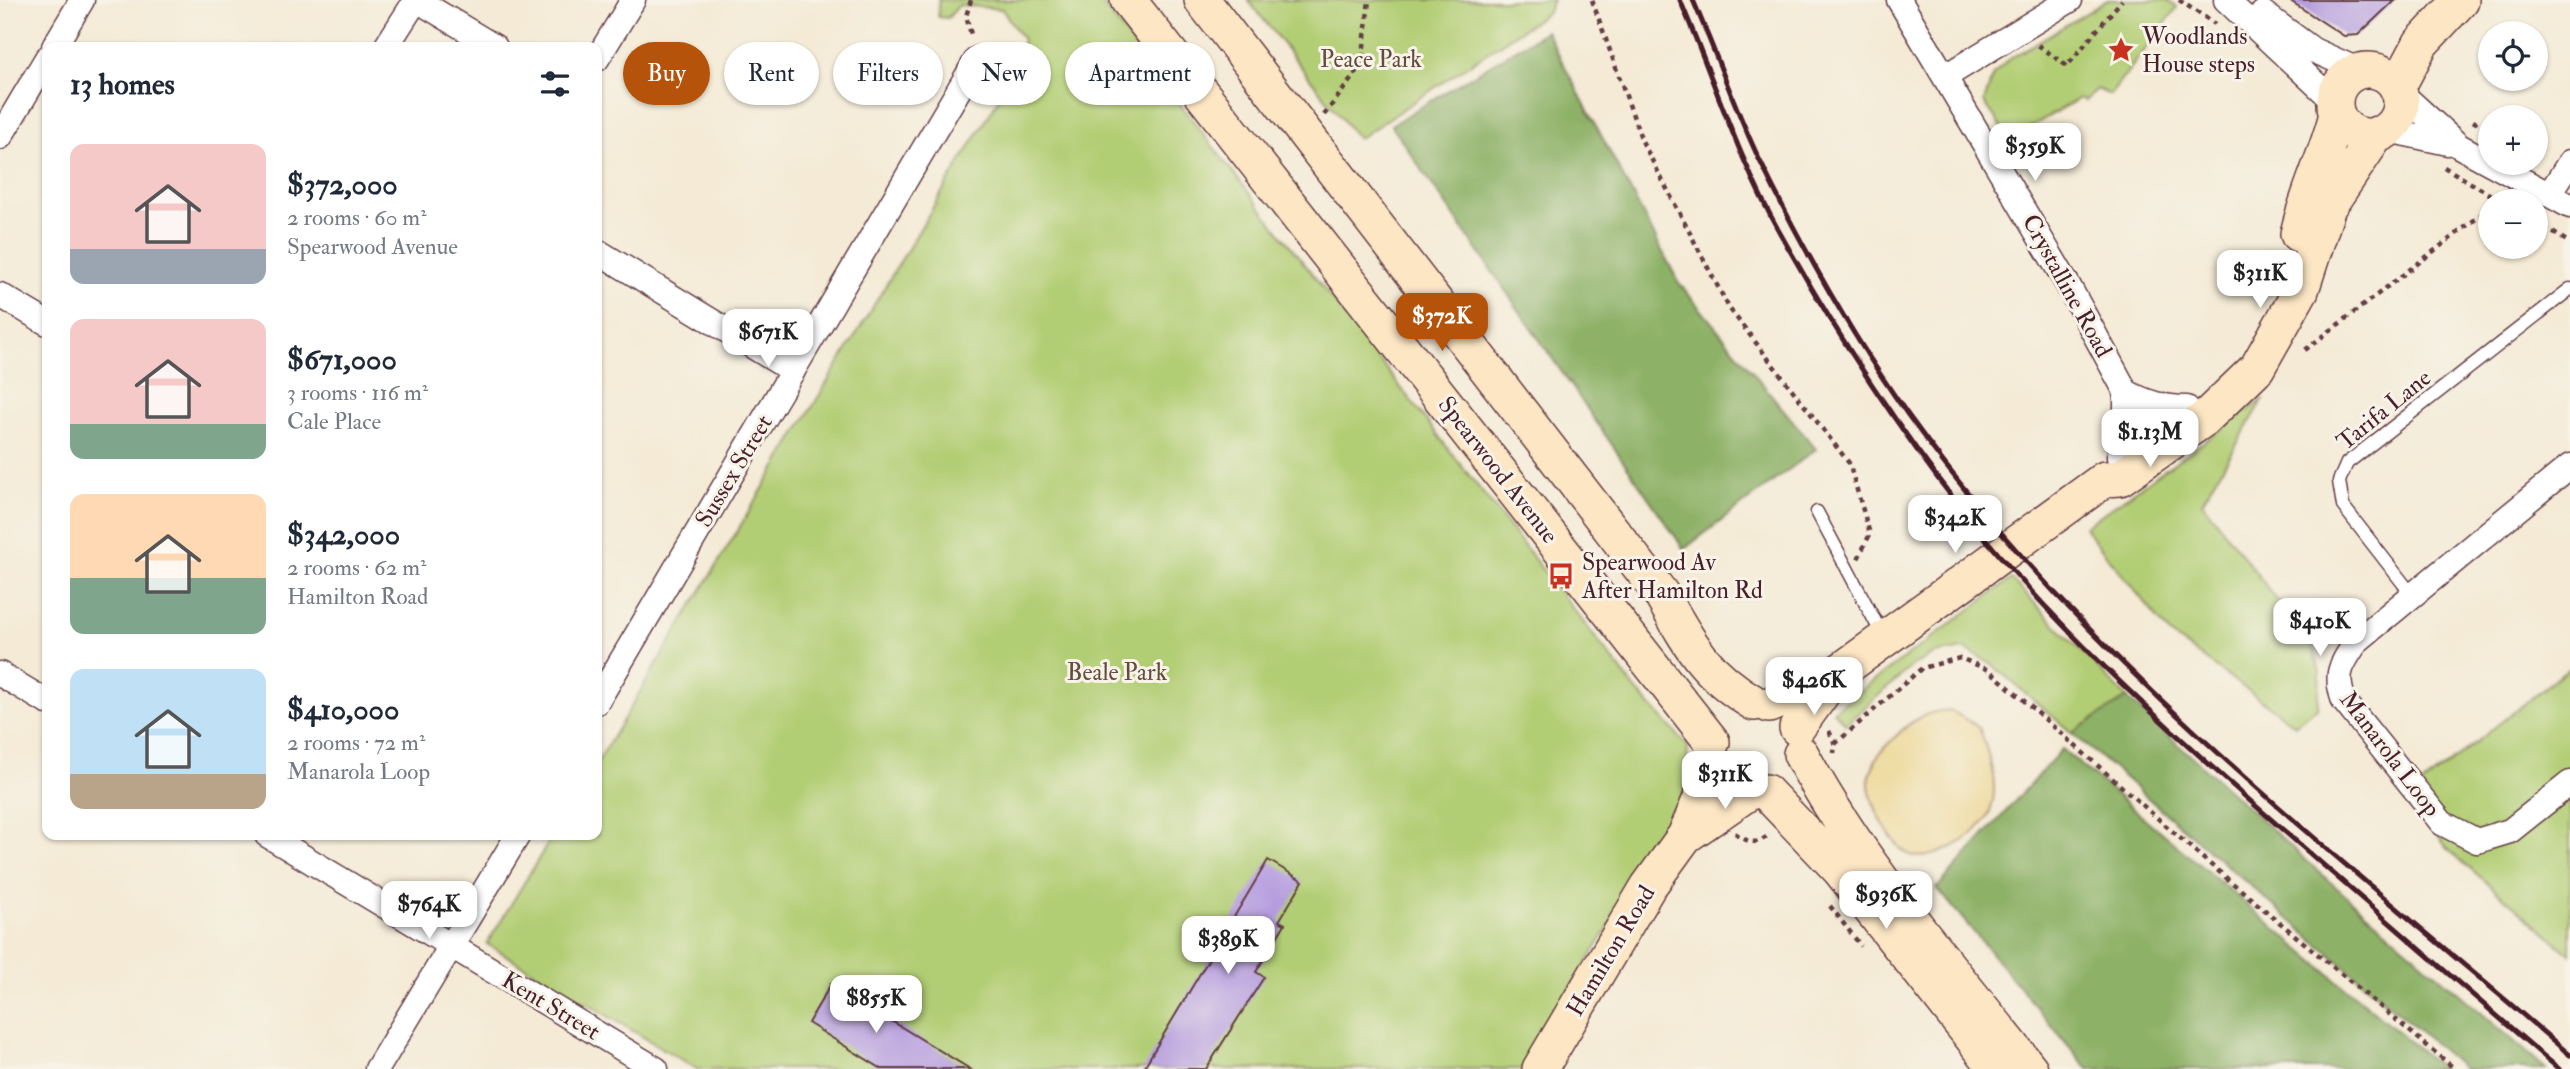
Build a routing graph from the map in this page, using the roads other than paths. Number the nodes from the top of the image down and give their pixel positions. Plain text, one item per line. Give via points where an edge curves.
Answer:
1 (82, 0) edge
2 (416, 0) edge
3 (633, 0) edge
4 (1128, 0) edge
5 (1202, 0) edge
6 (1899, 0) edge
7 (2070, 0) edge
8 (2226, 0) edge
9 (2250, 0) edge
10 (2438, 0) edge
11 (2461, 0) edge
12 (57, 42) edge
13 (389, 42) edge
14 (487, 42) edge
15 (602, 51) edge
16 (42, 66) edge
17 (2364, 70) junction
18 (1946, 76) junction
19 (2398, 89) junction
20 (957, 93) edge
21 (2336, 108) junction
22 (2383, 132) junction
23 (0, 137) edge
24 (2459, 146) junction
25 (2570, 162) edge
26 (2564, 202) edge
27 (602, 254) edge
28 (2570, 289) edge
29 (0, 295) edge
30 (42, 320) edge
31 (793, 371) junction
32 (2126, 392) junction
33 (2187, 408) junction
34 (2570, 466) edge
35 (2112, 468) junction
36 (1817, 512) dead end
37 (2413, 596) junction
38 (1885, 641) junction
39 (0, 674) edge
40 (1835, 675) junction
41 (602, 694) edge
42 (42, 699) edge
43 (1762, 704) junction
44 (1799, 741) junction
45 (1713, 753) junction
46 (2570, 783) edge
47 (1757, 792) junction
48 (1685, 836) junction
49 (275, 840) edge
50 (515, 840) edge
51 (452, 947) junction
52 (377, 1069) edge
53 (656, 1069) edge
54 (1540, 1069) edge
55 (1997, 1069) edge
56 (2030, 1069) edge

1 - 12 street
2 - 13 street
2 - 14 street
3 - 15 street
4 - 45 main road, Spearwood Avenue
5 - 43 main road via 1661,594 1697,655 1717,678
6 - 18 street, Crystalline Road
7 - 18 street
8 - 21 street
9 - 17 street via 2281,30 2313,50
10 - 17 main road
11 - 19 main road via 2421,43
16 - 23 street
17 - 19 main road via 2385,75
17 - 21 main road via 2340,86
18 - 32 street, Crystalline Road
19 - 22 main road via 2400,112
19 - 24 street
20 - 31 street, Sussex Street
21 - 22 main road via 2349,130 2368,136
21 - 33 main road via 2330,142 2304,205 2272,311 2234,366
22 - 24 street via 2429,136
22 - 35 main road via 2329,207 2301,290 2257,368 2204,419 2120,478
24 - 26 street
25 - 26 street
27 - 31 street
28 - 37 lane, Tarifa Lane via 2347,463 2339,481 2343,506
29 - 30 street
31 - 41 street, Sussex Street
32 - 33 street via 2166,408
32 - 35 street, Crystalline Road via 2126,435
33 - 35 main road
34 - 37 street, Manarola Loop
35 - 38 main road
36 - 38 lane
37 - 46 street, Manarola Loop via 2357,641 2337,681 2344,701 2442,824 2477,841 2510,831
38 - 40 main road
39 - 42 street
40 - 43 main road
40 - 44 main road
43 - 44 main road via 1790,718
43 - 45 main road via 1731,711 1715,730
44 - 47 main road via 1789,778
44 - 56 main road via 1820,790 1871,865
45 - 47 main road via 1722,777
45 - 48 main road, Hamilton Road
47 - 48 main road, Hamilton Road
47 - 55 main road via 1840,870
48 - 54 main road, Hamilton Road via 1648,887
49 - 51 street, Kent Street
50 - 51 street
51 - 52 street
51 - 53 street, Kent Street

